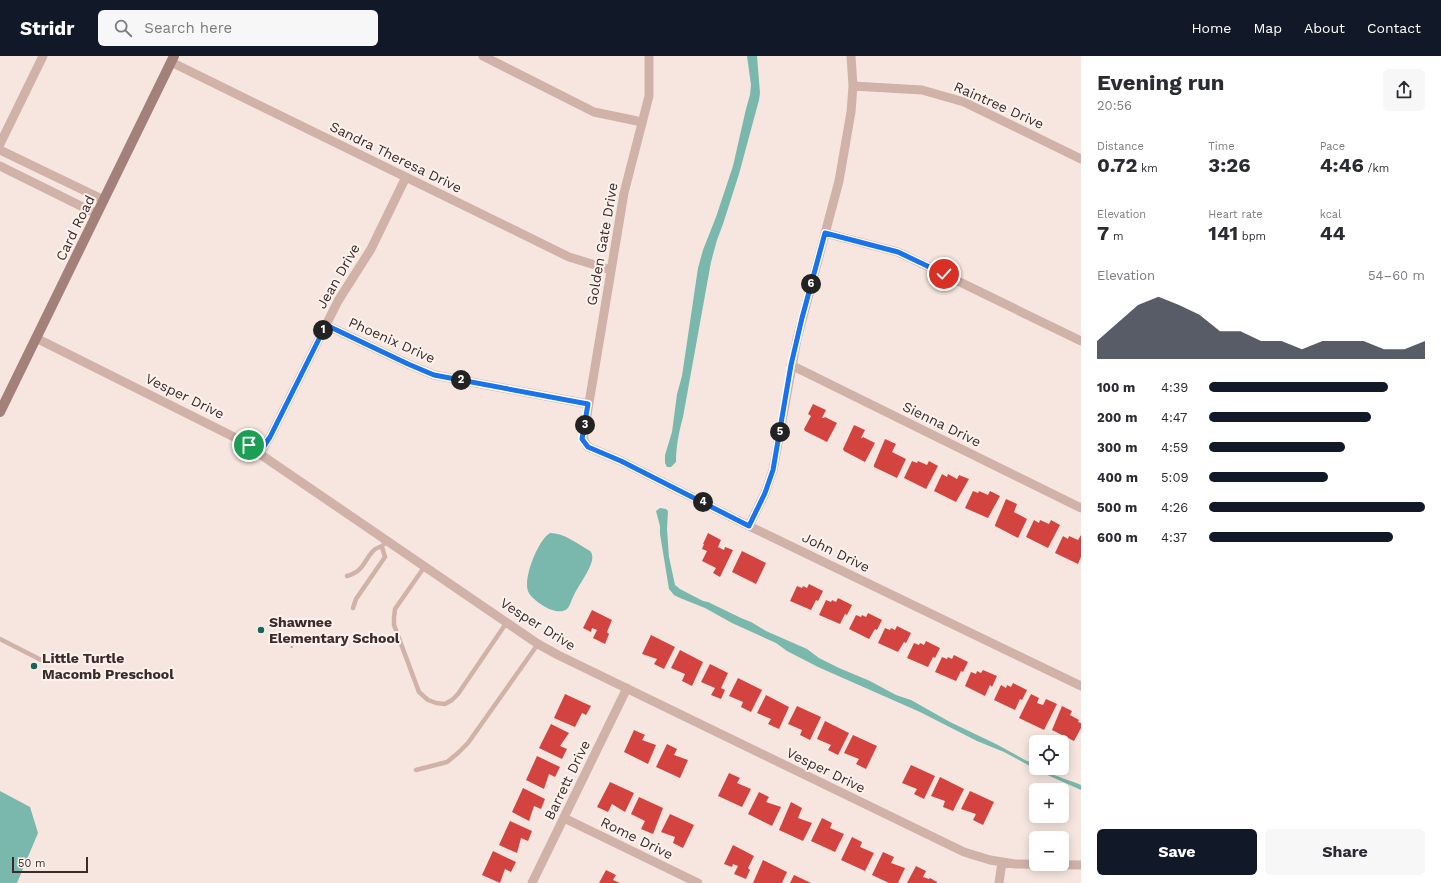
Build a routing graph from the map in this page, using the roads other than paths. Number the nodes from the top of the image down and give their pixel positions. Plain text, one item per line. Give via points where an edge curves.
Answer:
1 (44, 56) edge
2 (483, 56) edge
3 (649, 56) edge
4 (852, 56) edge
5 (173, 59) edge
6 (853, 86) junction
7 (642, 122) junction
8 (0, 144) edge
9 (0, 150) edge
10 (1081, 159) edge
11 (0, 166) edge
12 (46, 173) junction
13 (406, 177) junction
14 (39, 186) junction
15 (104, 200) junction
16 (97, 214) junction
17 (825, 233) junction
18 (611, 270) junction
19 (326, 325) junction
20 (36, 338) junction
21 (1081, 341) edge
22 (791, 365) junction
23 (588, 404) junction
24 (0, 412) edge
25 (582, 439) joint
26 (260, 452) junction
27 (1081, 508) edge
28 (749, 526) junction
29 (384, 543) junction
30 (425, 566) junction
31 (346, 576) dead end
32 (353, 608) dead end
33 (507, 622) junction
34 (0, 639) edge
35 (538, 644) junction
36 (47, 663) dead end
37 (1081, 686) edge
38 (627, 688) junction
39 (416, 770) dead end
40 (564, 818) junction
41 (1002, 862) junction
42 (1081, 865) edge
43 (532, 883) edge
44 (698, 883) edge
45 (999, 883) edge

1 - 8 street
2 - 7 street via 594,112
3 - 7 street, Golden Gate Drive via 649,96
4 - 6 street
5 - 13 street, Sandra Theresa Drive
5 - 15 street, Card Road
6 - 10 street, Raintree Drive via 922,90 964,102
6 - 17 street via 839,181
7 - 18 street, Golden Gate Drive via 624,193
9 - 12 street
11 - 14 street
12 - 14 street
12 - 15 street
13 - 18 street, Sandra Theresa Drive via 569,257
13 - 19 street, Jean Drive via 371,249
14 - 16 street
15 - 16 street, Card Road
16 - 20 street, Card Road
17 - 21 street via 898,252
17 - 22 street
18 - 23 street, Golden Gate Drive
19 - 23 street, Phoenix Drive via 434,375
19 - 26 street, Jean Drive
20 - 24 street, Card Road
20 - 26 street, Vesper Drive
22 - 27 street, Sienna Drive
22 - 28 street via 773,470
23 - 25 street, Golden Gate Drive
25 - 28 street, John Drive via 588,447
26 - 29 street, Vesper Drive
28 - 37 street, John Drive
29 - 30 street, Vesper Drive
29 - 31 lane via 374,549 360,570
29 - 32 lane via 385,557 356,599
30 - 33 street, Vesper Drive
30 - 33 lane via 395,610 394,625 417,688 428,700 445,704 452,700
33 - 35 street, Vesper Drive
34 - 36 lane
35 - 38 street, Vesper Drive
35 - 39 lane via 468,743 447,762
38 - 40 street, Barrett Drive
38 - 41 street, Vesper Drive via 950,846 978,857
40 - 43 street, Barrett Drive
40 - 44 street, Rome Drive
41 - 42 street, Vesper Drive
41 - 45 street

